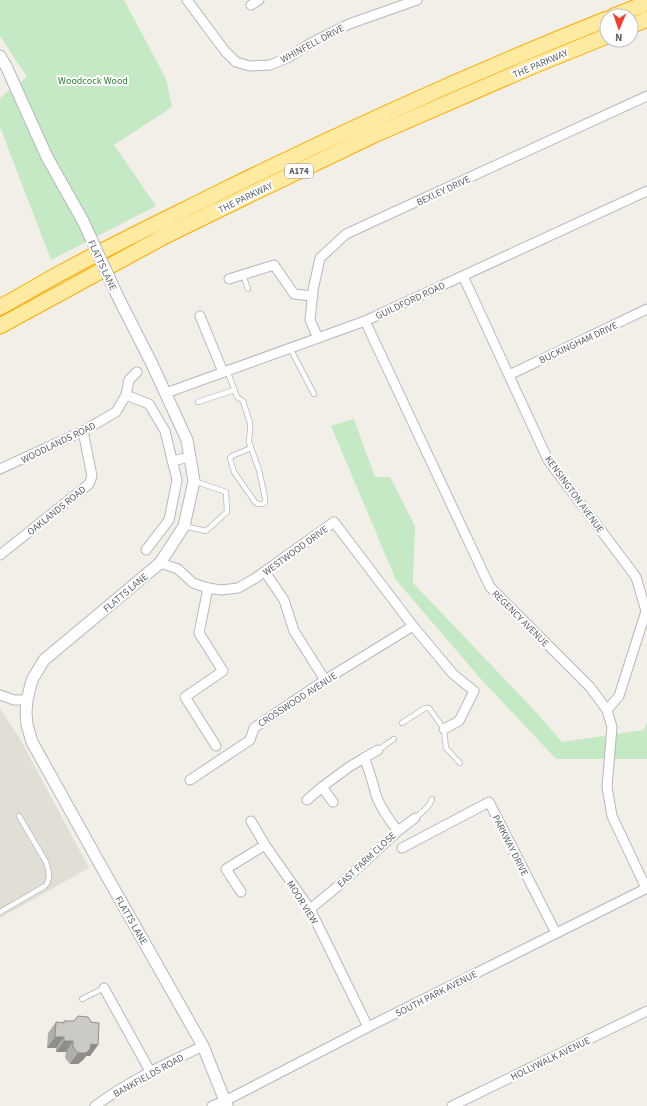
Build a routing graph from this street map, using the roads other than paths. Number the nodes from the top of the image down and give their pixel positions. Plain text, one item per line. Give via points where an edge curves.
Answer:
1 (187, 0) edge
2 (417, 0) edge
3 (647, 3) edge
4 (634, 8) edge
5 (599, 22) edge
6 (599, 39) edge
7 (0, 56) edge
8 (647, 96) edge
9 (647, 191) edge
10 (243, 274) junction
11 (463, 276) junction
12 (229, 279) dead end
13 (248, 289) dead end
14 (313, 296) junction
15 (0, 307) edge
16 (647, 309) edge
17 (200, 316) dead end
18 (365, 321) junction
19 (0, 326) edge
20 (318, 338) junction
21 (290, 347) junction
22 (225, 371) junction
23 (137, 372) dead end
24 (509, 375) junction
25 (234, 390) junction
26 (166, 393) junction
27 (314, 394) dead end
28 (126, 395) junction
29 (198, 402) dead end
30 (83, 431) junction
31 (251, 448) junction
32 (190, 457) junction
33 (172, 461) junction
34 (0, 469) edge
35 (194, 481) junction
36 (184, 526) junction
37 (146, 550) dead end
38 (0, 555) edge
39 (160, 563) junction
40 (265, 572) junction
41 (208, 588) junction
42 (413, 626) junction
43 (325, 680) junction
44 (0, 695) edge
45 (27, 700) junction
46 (607, 710) junction
47 (402, 723) dead end
48 (444, 729) junction
49 (394, 739) dead end
50 (216, 746) dead end
51 (378, 750) joint
52 (364, 758) junction
53 (460, 763) dead end
54 (190, 780) dead end
55 (322, 787) junction
56 (432, 799) dead end
57 (307, 800) dead end
58 (333, 802) dead end
59 (19, 816) dead end
60 (415, 818) joint
61 (251, 821) dead end
62 (398, 831) junction
63 (265, 845) junction
64 (402, 848) dead end
65 (646, 888) edge
66 (241, 892) dead end
67 (310, 909) junction
68 (0, 912) edge
69 (556, 933) junction
70 (104, 988) joint
71 (82, 999) dead end
72 (647, 1010) edge
73 (368, 1027) junction
74 (203, 1046) junction
75 (150, 1071) junction
76 (226, 1104) edge
77 (95, 1106) edge
78 (212, 1106) edge
79 (452, 1106) edge

1 - 2 street, WHINFELL DRIVE via 225,51 236,62 250,66 270,65 349,24
3 - 4 highway
5 - 15 highway, THE PARKWAY / A174 via 356,126 68,269
6 - 19 highway, THE PARKWAY / A174 via 526,68 381,132 249,195 165,236
7 - 26 street, FLATTS LANE, bridge via 47,157 83,221
8 - 14 street, BEXLEY DRIVE via 346,234 320,258
9 - 11 street, GUILDFORD ROAD
10 - 12 street
10 - 13 lane
10 - 14 street via 274,265 294,294
11 - 18 street, GUILDFORD ROAD
11 - 24 street, KENSINGTON AVENUE
14 - 20 street, BEXLEY DRIVE via 310,320
16 - 24 street, BUCKINGHAM DRIVE
17 - 22 street
18 - 20 street, GUILDFORD ROAD
18 - 46 street, REGENCY AVENUE via 490,587 590,687
20 - 21 street, GUILDFORD ROAD
21 - 22 street, GUILDFORD ROAD
21 - 27 lane
22 - 25 lane
22 - 26 street, GUILDFORD ROAD
23 - 28 street, WOODLANDS ROAD via 129,380
24 - 46 street, KENSINGTON AVENUE via 548,460 636,577 644,604 646,611 619,696
25 - 29 lane
25 - 31 lane via 242,401 250,423
26 - 32 street, FLATTS LANE via 187,440
28 - 30 street, WOODLANDS ROAD via 116,412
28 - 33 street via 149,404 165,430
30 - 34 street, WOODLANDS ROAD
30 - 38 street, OAKLANDS ROAD via 92,476 89,484
31 - 31 lane via 259,470 265,498 263,504 255,502 234,472 230,458
32 - 33 street
32 - 35 street, FLATTS LANE
33 - 37 street via 177,480 169,520
35 - 36 street, FLATTS LANE
35 - 36 lane via 226,492 227,512 206,531
36 - 39 street, FLATTS LANE
39 - 41 street, WESTWOOD DRIVE via 178,569 193,583
39 - 45 street, FLATTS LANE via 44,660 32,680
40 - 41 street, WESTWOOD DRIVE via 238,588
40 - 42 street, WESTWOOD DRIVE via 334,522
40 - 43 street via 284,600 294,631
41 - 50 street via 199,633 223,671 185,697
42 - 43 street, CROSSWOOD AVENUE
42 - 48 street via 454,674 474,691 460,721
43 - 54 street, CROSSWOOD AVENUE via 254,728 250,740
44 - 45 street via 14,700
45 - 74 street, FLATTS LANE via 27,725 32,742
46 - 65 street, REGENCY AVENUE via 612,726 607,787 612,816
47 - 48 lane via 427,707
48 - 53 lane via 446,748
49 - 51 lane
51 - 52 street
52 - 55 street
52 - 62 street, EAST FARM CLOSE via 383,810
55 - 57 street
55 - 58 street
56 - 60 lane
59 - 68 lane via 46,862 48,880 45,886
60 - 62 street
61 - 63 street, MOOR VIEW
62 - 67 street, EAST FARM CLOSE
63 - 66 street via 226,869
63 - 67 street, MOOR VIEW
64 - 69 street, PARKWAY DRIVE via 489,802
65 - 69 street, SOUTH PARK AVENUE
67 - 73 street, MOOR VIEW
69 - 73 street, SOUTH PARK AVENUE
70 - 71 lane
70 - 75 street
72 - 79 street, HOLLYWALK AVENUE
73 - 76 street, SOUTH PARK AVENUE
74 - 75 street, BANKFIELDS ROAD
74 - 76 street, FLATTS LANE
75 - 77 street, BANKFIELDS ROAD
76 - 78 street, SOUTH PARK AVENUE

